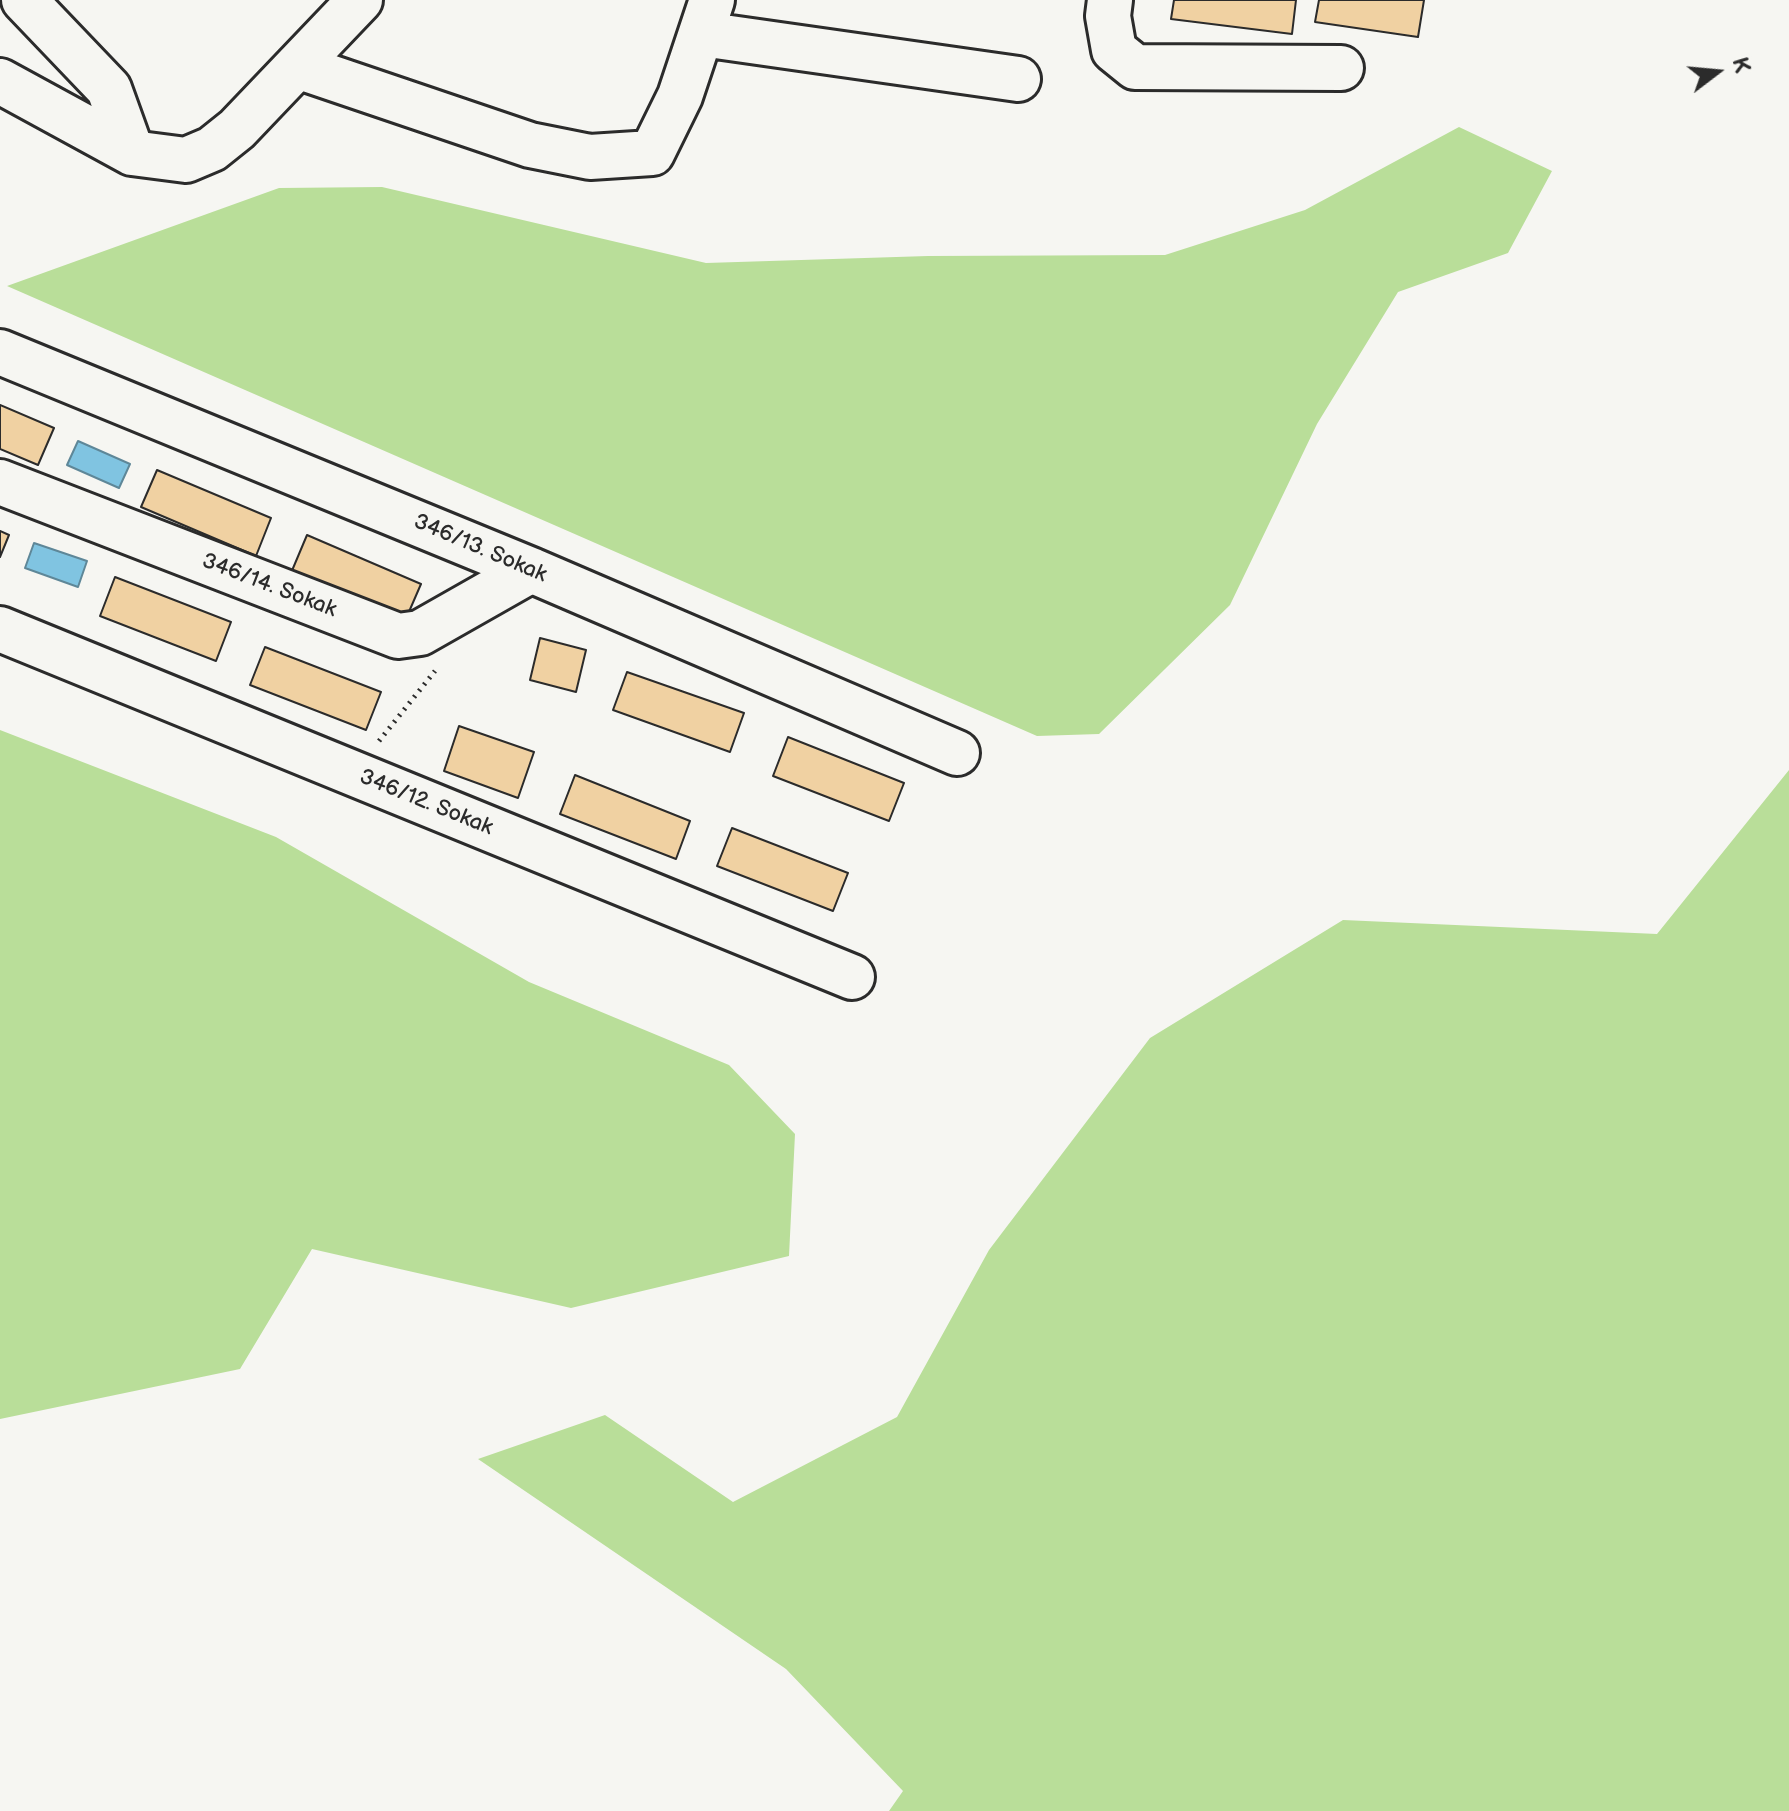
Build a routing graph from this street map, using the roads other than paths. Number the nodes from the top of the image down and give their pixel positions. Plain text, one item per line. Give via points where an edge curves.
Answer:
1 (24, 0) edge
2 (360, 0) edge
3 (1110, 0) edge
4 (707, 17) edge
5 (297, 66) junction
6 (1341, 68) dead end
7 (1018, 79) dead end
8 (0, 81) edge
9 (132, 153) junction
10 (0, 352) edge
11 (0, 482) edge
12 (531, 570) junction
13 (0, 629) edge
14 (957, 753) dead end
15 (852, 977) dead end

1 - 9 street via 109,89
2 - 5 street
3 - 6 street via 1114,50 1135,67
4 - 5 street via 680,96 652,153 590,157 530,145
4 - 7 street
5 - 9 street via 212,149 186,160
8 - 9 street
10 - 12 street, 346/13. Sokak
11 - 12 street, 346/14. Sokak via 398,636 420,633
12 - 14 street, 346/13. Sokak
13 - 15 street, 346/12. Sokak

